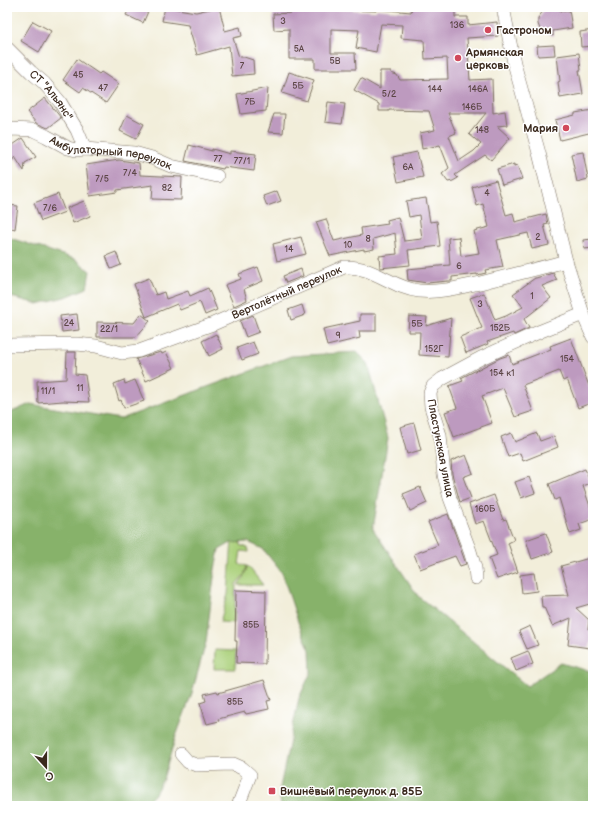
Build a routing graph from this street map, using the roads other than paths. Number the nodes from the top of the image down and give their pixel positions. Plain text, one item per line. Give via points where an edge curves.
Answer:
1 (503, 7) edge
2 (7, 48) edge
3 (7, 131) edge
4 (86, 149) junction
5 (217, 176) dead end
6 (566, 261) junction
7 (583, 314) junction
8 (593, 337) edge
9 (7, 345) edge
10 (476, 578) dead end
11 (181, 754) dead end
12 (238, 806) edge

1 - 6 street via 514,64
2 - 4 street, СТ "Альянс" via 44,82 56,97
3 - 4 street, Амбулаторный переулок via 33,130 68,148
4 - 5 street, Амбулаторный переулок via 134,153 172,166
6 - 7 street
6 - 9 street, Вертолётный переулок via 436,292 400,286 362,268 344,267 213,324 131,353 77,344
7 - 8 street
7 - 10 street, Пластунская улица via 442,378 433,386 430,393 431,407 440,435 444,475 476,568
11 - 12 street via 188,762 196,765 233,764 250,775

